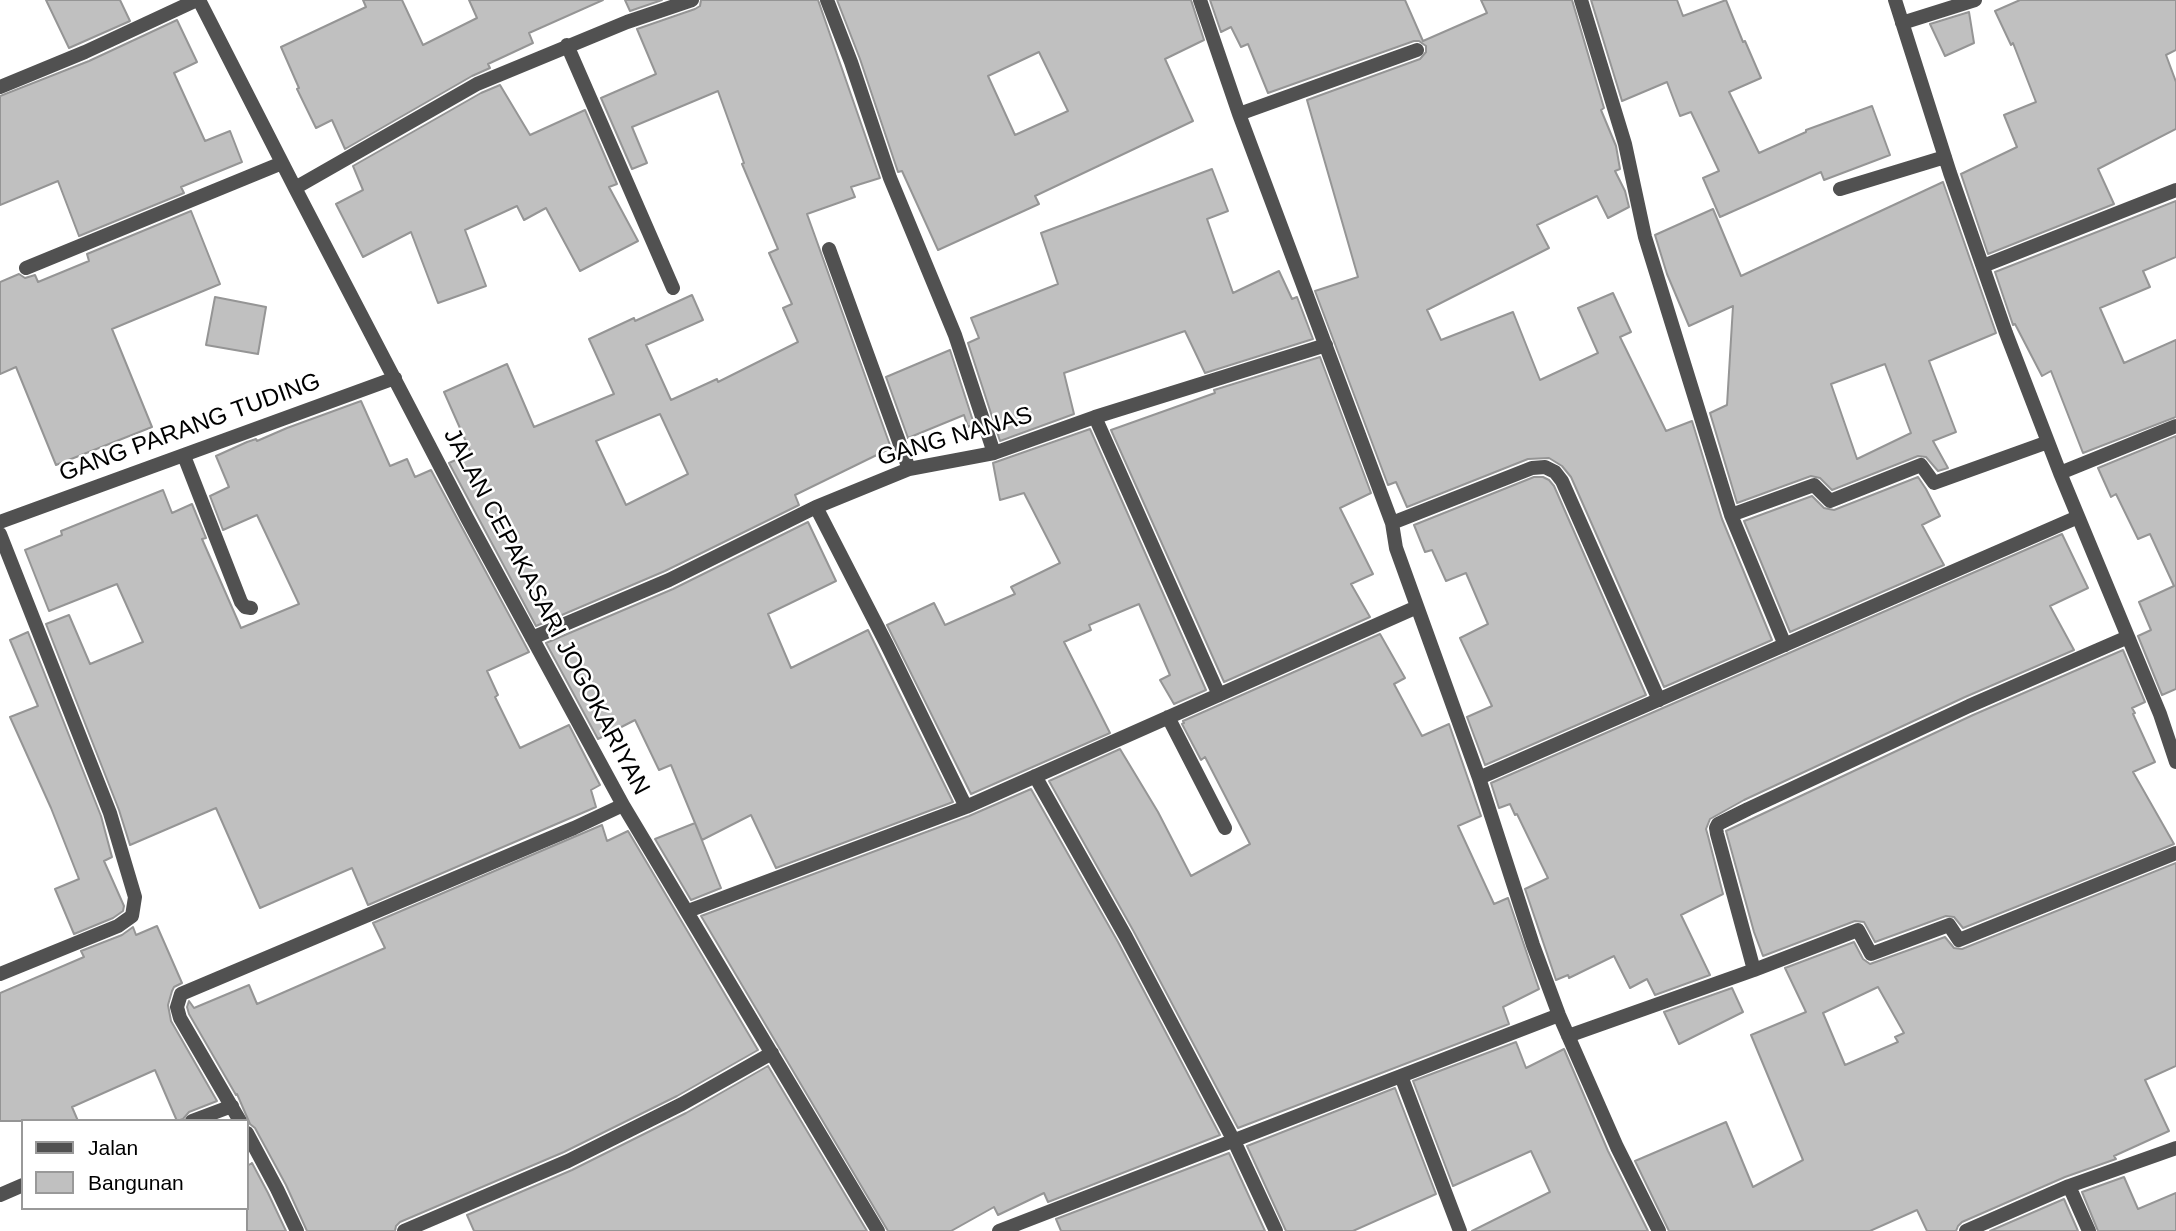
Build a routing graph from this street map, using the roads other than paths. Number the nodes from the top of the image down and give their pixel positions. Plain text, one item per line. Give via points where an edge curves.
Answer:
1 (198, 0) edge
2 (692, 0) edge
3 (827, 0) edge
4 (1200, 0) edge
5 (1581, 0) edge
6 (1895, 0) edge
7 (1975, 0) edge
8 (1902, 23) junction
9 (567, 45) junction
10 (1417, 51) dead end
11 (0, 86) edge
12 (1239, 114) junction
13 (1945, 157) junction
14 (282, 163) junction
15 (295, 188) junction
16 (1840, 189) dead end
17 (2176, 190) edge
18 (829, 249) dead end
19 (1983, 266) junction
20 (26, 268) dead end
21 (673, 288) dead end
22 (1326, 345) junction
23 (395, 377) junction
24 (1095, 417) junction
25 (2176, 426) edge
26 (2048, 442) junction
27 (994, 453) junction
28 (184, 456) junction
29 (909, 469) junction
30 (2060, 473) junction
31 (816, 507) junction
32 (1731, 515) junction
33 (2078, 517) junction
34 (0, 522) edge
35 (1391, 523) junction
36 (0, 534) edge
37 (1417, 607) junction
38 (251, 608) dead end
39 (2128, 637) junction
40 (532, 638) junction
41 (1785, 645) junction
42 (1219, 695) junction
43 (1659, 700) junction
44 (1168, 717) junction
45 (2176, 762) edge
46 (1035, 776) junction
47 (1479, 778) junction
48 (623, 805) junction
49 (965, 807) junction
50 (1225, 828) dead end
51 (2176, 853) edge
52 (688, 911) junction
53 (1754, 970) junction
54 (0, 974) edge
55 (1559, 1016) junction
56 (1568, 1036) junction
57 (772, 1053) junction
58 (1401, 1076) junction
59 (232, 1106) junction
60 (197, 1119) edge
61 (239, 1119) edge
62 (248, 1135) edge
63 (1234, 1141) junction
64 (2176, 1148) edge
65 (21, 1186) edge
66 (2069, 1186) junction
67 (0, 1195) edge
68 (297, 1231) edge
69 (404, 1231) edge
70 (878, 1231) edge
71 (999, 1231) edge
72 (1276, 1231) edge
73 (1460, 1231) edge
74 (1659, 1231) edge
75 (1966, 1231) edge
76 (2089, 1231) edge

1 - 11 street
1 - 14 street, JALAN CEPAKASARI JOGOKARIYAN
2 - 9 street
3 - 27 street via 891,178 955,335
4 - 12 street
5 - 32 street via 1625,144 1645,237
6 - 8 street
7 - 8 street
8 - 13 street
9 - 15 street via 478,84
9 - 21 street
10 - 12 street
12 - 22 street
13 - 16 street
13 - 19 street
14 - 15 street, JALAN CEPAKASARI JOGOKARIYAN
14 - 20 street
15 - 23 street, JALAN CEPAKASARI JOGOKARIYAN
17 - 19 street
18 - 29 street
19 - 26 street
22 - 24 street, GANG NANAS
22 - 35 street
23 - 28 street, GANG PARANG TUDING
23 - 40 street, JALAN CEPAKASARI JOGOKARIYAN
24 - 27 street, GANG NANAS
24 - 42 street
25 - 30 street
26 - 30 street
26 - 32 street via 1934,483 1921,465 1830,501 1814,485
27 - 29 street, GANG NANAS
28 - 34 street, GANG PARANG TUDING
28 - 38 street via 241,602
29 - 31 street, GANG NANAS
30 - 33 street
31 - 40 street, GANG NANAS via 669,580
31 - 49 street
32 - 41 street
33 - 39 street
33 - 41 street
35 - 37 street
35 - 43 street via 1531,468 1555,471
36 - 54 street via 110,813 135,897 132,916 118,926
37 - 42 street
37 - 47 street
39 - 45 street
39 - 53 street via 1718,824
40 - 48 street, JALAN CEPAKASARI JOGOKARIYAN
41 - 43 street
42 - 44 street
43 - 47 street
44 - 46 street
44 - 50 street
46 - 49 street
46 - 63 street
47 - 55 street
48 - 52 street, JALAN CEPAKASARI JOGOKARIYAN
48 - 59 street via 181,994 180,1018
49 - 52 street
51 - 53 street via 1959,940 1949,925 1871,954 1858,930
52 - 57 street, JALAN CEPAKASARI JOGOKARIYAN
53 - 56 street
55 - 56 street
55 - 58 street
56 - 74 street
57 - 69 street via 568,1161
57 - 70 street, JALAN CEPAKASARI JOGOKARIYAN
58 - 63 street
58 - 73 street
59 - 60 street
59 - 61 street
62 - 68 street
63 - 71 street
63 - 72 street
64 - 66 street
65 - 67 street
66 - 75 street
66 - 76 street

